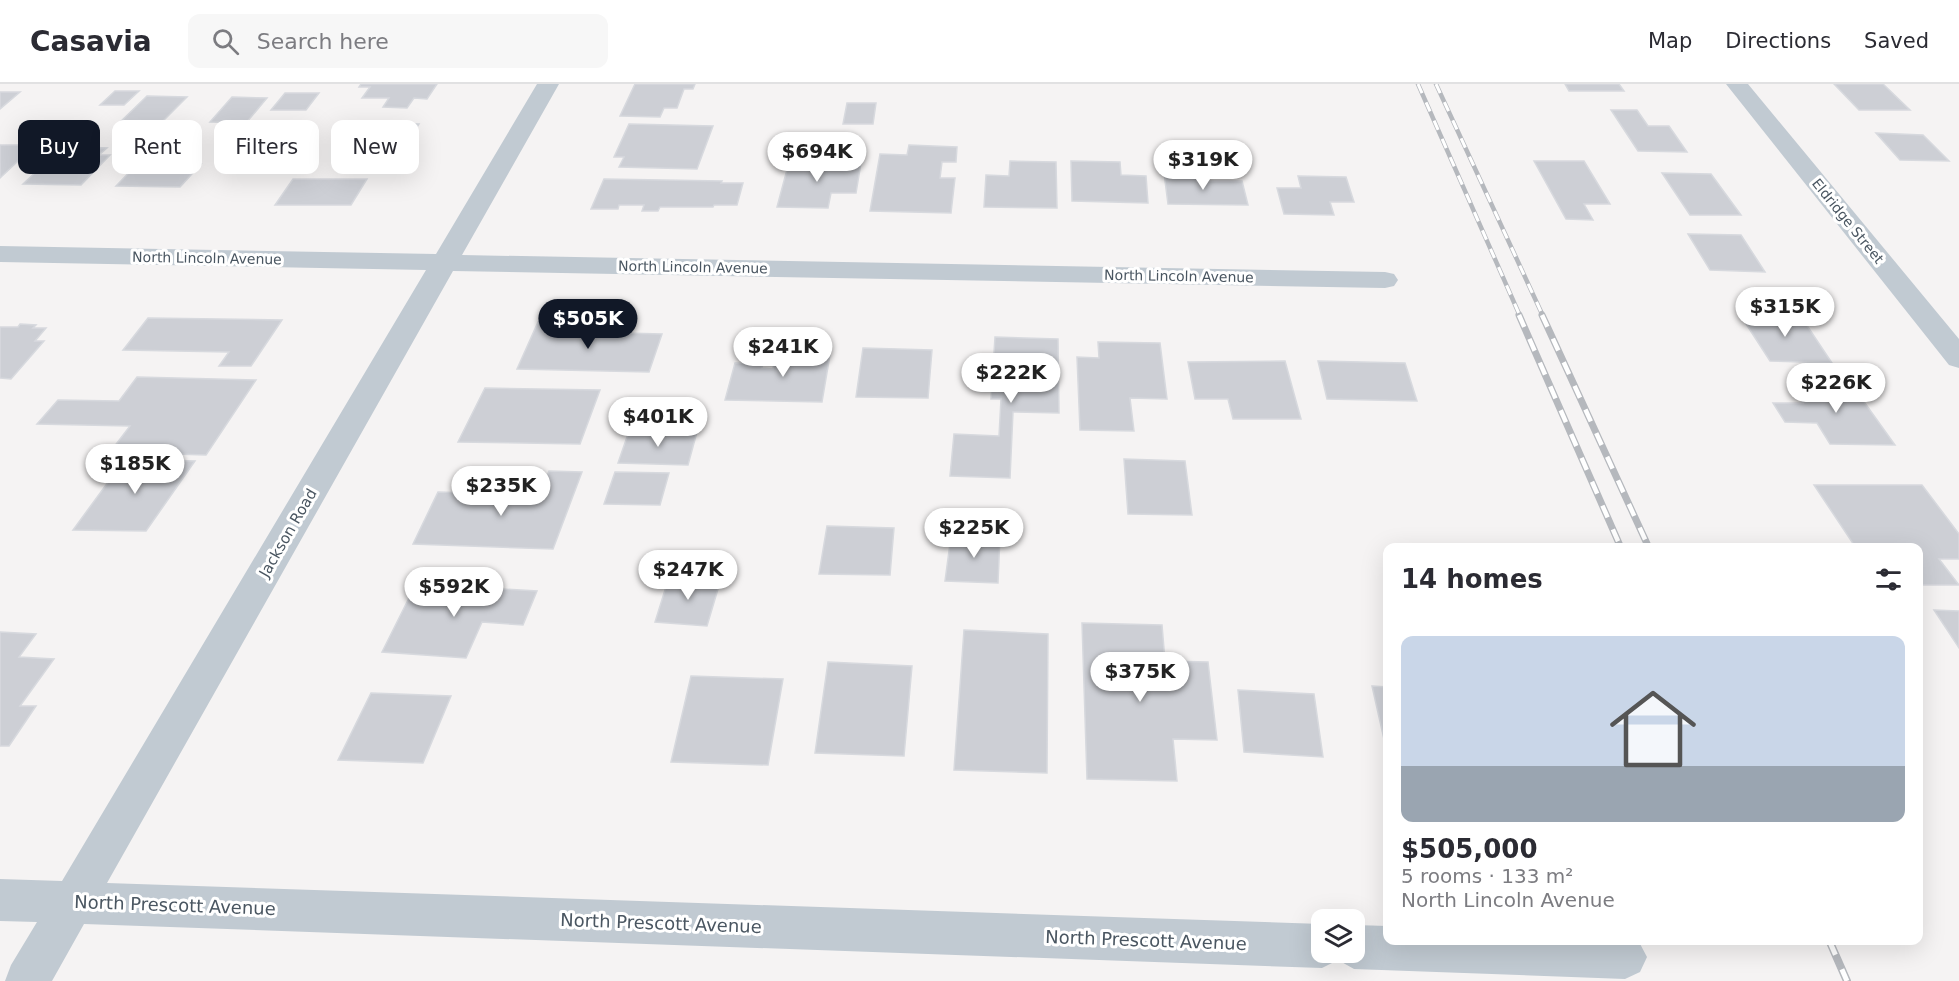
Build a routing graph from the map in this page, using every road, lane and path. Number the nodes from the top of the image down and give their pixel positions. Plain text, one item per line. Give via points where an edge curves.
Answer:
1 (549, 84) edge
2 (1737, 84) edge
3 (0, 254) edge
4 (446, 262) junction
5 (1385, 280) dead end
6 (1959, 358) edge
7 (0, 900) edge
8 (73, 902) junction
9 (1311, 946) edge
10 (1365, 947) edge
11 (1625, 957) dead end
12 (27, 981) edge

1 - 4 street, Jackson Road
2 - 6 street, Eldridge Street
3 - 4 street, North Lincoln Avenue
4 - 5 street, North Lincoln Avenue
4 - 8 street, Jackson Road
7 - 8 street, North Prescott Avenue
8 - 9 street, North Prescott Avenue
8 - 12 street, Jackson Road
10 - 11 street

